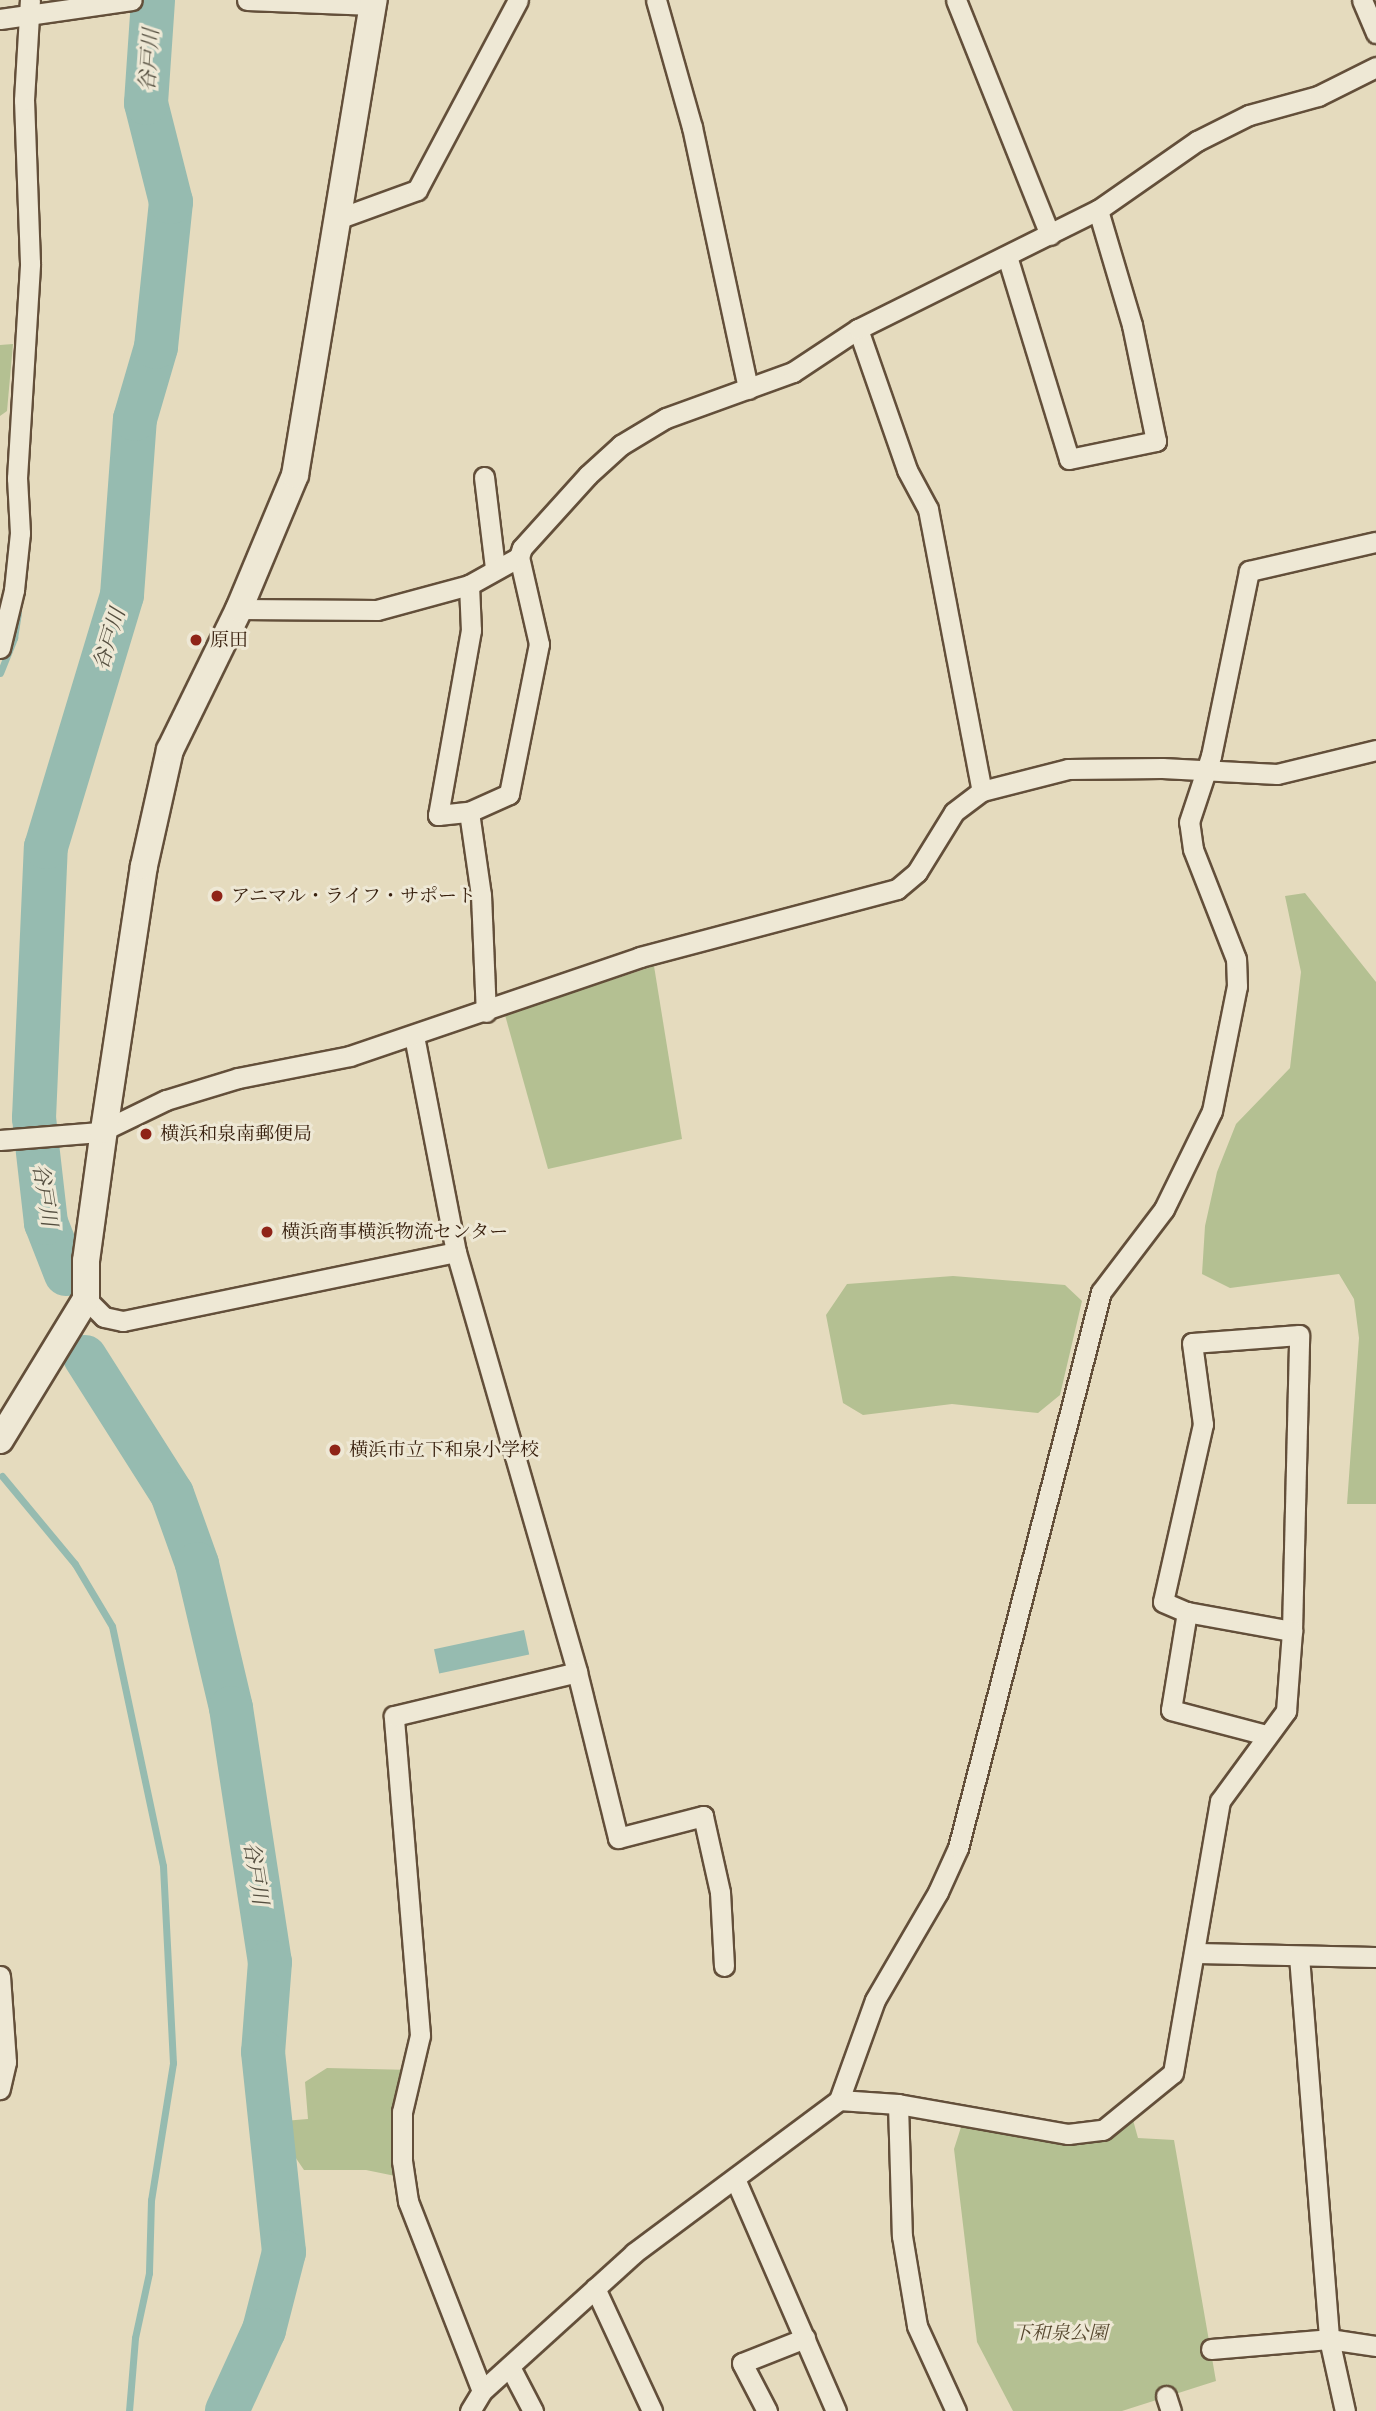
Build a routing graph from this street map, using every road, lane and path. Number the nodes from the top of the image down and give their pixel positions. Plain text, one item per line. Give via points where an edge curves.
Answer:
1 (132, 0) edge
2 (247, 0) edge
3 (518, 0) edge
4 (656, 0) edge
5 (956, 0) edge
6 (1362, 0) edge
7 (373, 2) edge
8 (30, 8) edge
9 (0, 19) edge
10 (1376, 33) edge
11 (1376, 67) edge
12 (1098, 210) junction
13 (340, 218) junction
14 (1050, 235) junction
15 (1007, 256) junction
16 (858, 329) junction
17 (748, 389) junction
18 (484, 477) dead end
19 (1376, 542) edge
20 (519, 556) junction
21 (495, 568) junction
22 (469, 585) junction
23 (239, 608) junction
24 (0, 648) edge
25 (1376, 750) edge
26 (1202, 772) junction
27 (982, 791) junction
28 (470, 811) junction
29 (486, 1012) junction
30 (414, 1036) junction
31 (104, 1130) junction
32 (0, 1140) edge
33 (456, 1252) junction
34 (86, 1299) junction
35 (0, 1440) edge
36 (1187, 1612) junction
37 (1292, 1631) junction
38 (577, 1672) junction
39 (1266, 1735) junction
40 (1196, 1953) junction
41 (1298, 1956) junction
42 (1376, 1957) edge
43 (724, 1966) dead end
44 (0, 1976) edge
45 (0, 2089) edge
46 (839, 2100) junction
47 (898, 2105) junction
48 (736, 2180) junction
49 (595, 2288) junction
50 (805, 2338) junction
51 (1329, 2339) junction
52 (1376, 2346) edge
53 (1211, 2349) dead end
54 (510, 2367) junction
55 (482, 2391) junction
56 (470, 2411) edge
57 (533, 2411) edge
58 (652, 2411) edge
59 (767, 2411) edge
60 (836, 2411) edge
61 (956, 2411) edge
62 (1345, 2411) edge

1 - 8 street
2 - 7 street
3 - 13 street via 417,190
4 - 17 street via 692,127
5 - 14 street
6 - 10 street
7 - 13 street
8 - 9 street
8 - 24 street via 24,100 30,263 17,478 20,533 14,590
11 - 12 street via 1318,96 1249,115 1196,141
12 - 14 street
12 - 15 street via 1132,325 1156,441 1069,459
13 - 23 street via 295,475
14 - 15 street
15 - 16 street
16 - 17 street via 793,372
16 - 27 street via 907,470 928,509
17 - 20 street via 667,418 621,445 588,475
18 - 21 street
19 - 26 street via 1249,571 1211,756
20 - 21 street
20 - 28 street via 539,644 509,794
21 - 22 street
22 - 23 street via 377,610
22 - 28 street via 471,630 438,814
23 - 31 street via 170,750 144,866
25 - 26 street via 1277,774
26 - 27 street via 1068,769
26 - 46 street via 1189,822 1193,849 1236,959 1237,986 1212,1111 1164,1209 1101,1292 958,1848 938,1892 875,2000
27 - 29 street via 954,813 918,872 897,889 640,957
28 - 29 street via 481,895
29 - 30 street
30 - 31 street via 166,1100
30 - 33 street
31 - 32 street
31 - 34 street via 86,1261
33 - 34 street via 123,1321 104,1317
33 - 38 street
34 - 35 street
36 - 37 street
36 - 37 street via 1163,1601 1203,1424 1192,1343 1299,1335
36 - 39 street via 1171,1710
37 - 39 street via 1286,1711
38 - 43 street via 618,1838 702,1816 720,1892
38 - 55 street via 394,1716 420,2035 402,2112 402,2161 408,2201
39 - 40 street via 1220,1801
40 - 41 street
40 - 47 street via 1173,2073 1103,2130 1068,2134
41 - 42 street
41 - 51 street
44 - 45 street via 6,2062
46 - 47 street
46 - 48 street
47 - 61 street via 901,2236 918,2326
48 - 49 street via 634,2253
48 - 50 street
49 - 54 street
49 - 58 street
50 - 59 street via 742,2363
50 - 60 street
51 - 52 street
51 - 53 street
51 - 62 street
54 - 55 street
54 - 57 street
55 - 56 street

